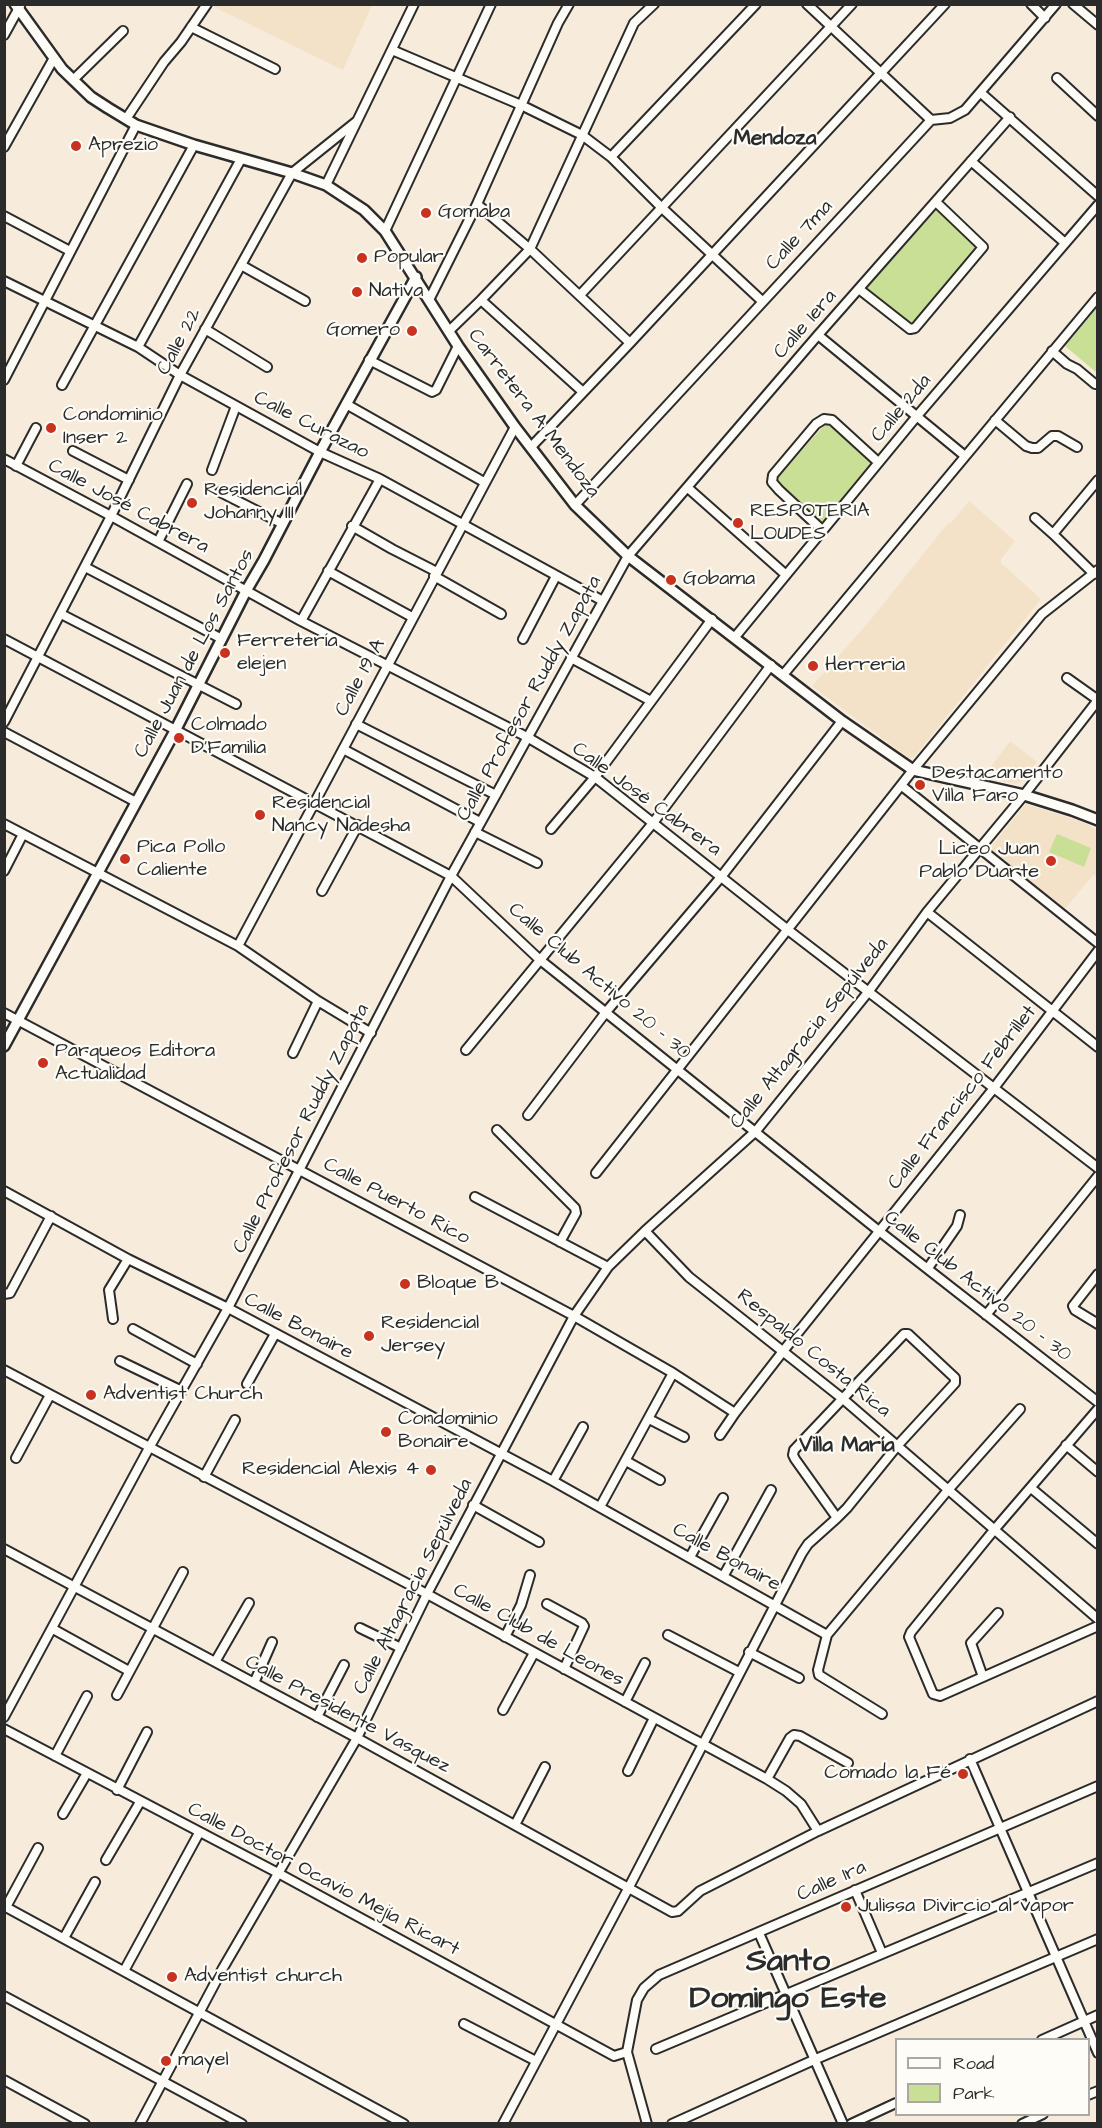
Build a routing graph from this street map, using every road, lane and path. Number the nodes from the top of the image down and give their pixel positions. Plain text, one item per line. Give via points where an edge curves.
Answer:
1 (207, 4) edge
2 (414, 4) edge
3 (491, 4) edge
4 (569, 4) edge
5 (654, 4) edge
6 (756, 4) edge
7 (807, 4) edge
8 (852, 4) edge
9 (945, 4) edge
10 (1031, 4) edge
11 (1056, 4) edge
12 (1073, 4) edge
13 (18, 6) edge
14 (1045, 18) junction
15 (1098, 25) edge
16 (191, 27) junction
17 (830, 27) junction
18 (123, 31) dead end
19 (4, 35) edge
20 (392, 50) junction
21 (54, 58) junction
22 (275, 69) dead end
23 (881, 75) junction
24 (1057, 78) dead end
25 (457, 79) junction
26 (73, 80) junction
27 (981, 93) junction
28 (521, 105) junction
29 (1098, 116) edge
30 (1010, 117) junction
31 (126, 119) junction
32 (931, 120) junction
33 (357, 121) junction
34 (136, 124) junction
35 (582, 135) junction
36 (195, 145) junction
37 (4, 147) edge
38 (611, 157) junction
39 (241, 159) junction
40 (971, 161) junction
41 (292, 173) junction
42 (326, 185) junction
43 (1098, 196) edge
44 (936, 202) junction
45 (477, 204) junction
46 (1098, 205) edge
47 (661, 207) junction
48 (4, 216) edge
49 (385, 231) junction
50 (1064, 242) junction
51 (530, 249) junction
52 (70, 251) junction
53 (712, 254) junction
54 (241, 265) junction
55 (416, 277) junction
56 (4, 281) edge
57 (859, 288) junction
58 (580, 295) junction
59 (1098, 297) edge
60 (429, 300) junction
61 (482, 300) junction
62 (305, 301) dead end
63 (762, 301) junction
64 (43, 302) junction
65 (96, 325) junction
66 (206, 329) junction
67 (449, 331) junction
68 (818, 335) junction
69 (630, 344) junction
70 (458, 346) junction
71 (138, 347) junction
72 (1052, 351) junction
73 (369, 360) junction
74 (267, 367) dead end
75 (180, 375) junction
76 (4, 380) edge
77 (1095, 384) dead end
78 (62, 385) dead end
79 (583, 392) junction
80 (346, 404) junction
81 (236, 406) junction
82 (917, 416) junction
83 (995, 420) junction
84 (515, 427) junction
85 (36, 428) dead end
86 (531, 447) junction
87 (1077, 447) dead end
88 (74, 452) dead end
89 (320, 452) junction
90 (965, 456) junction
91 (4, 459) edge
92 (878, 462) junction
93 (16, 466) junction
94 (212, 470) dead end
95 (380, 479) junction
96 (129, 480) junction
97 (1098, 480) edge
98 (484, 482) junction
99 (187, 484) dead end
100 (688, 488) junction
101 (220, 492) dead end
102 (575, 505) junction
103 (111, 516) junction
104 (1035, 518) dead end
105 (283, 524) junction
106 (463, 525) junction
107 (352, 526) junction
108 (822, 530) junction
109 (1053, 534) junction
110 (158, 542) junction
111 (628, 556) junction
112 (85, 567) junction
113 (328, 571) junction
114 (1096, 572) edge
115 (436, 574) junction
116 (785, 574) junction
117 (556, 576) junction
118 (246, 591) junction
119 (603, 601) junction
120 (61, 614) junction
121 (501, 614) dead end
122 (412, 617) junction
123 (712, 619) junction
124 (301, 621) junction
125 (735, 637) junction
126 (4, 639) edge
127 (222, 639) junction
128 (523, 639) dead end
129 (39, 657) junction
130 (571, 658) junction
131 (388, 665) junction
132 (771, 665) junction
133 (783, 675) junction
134 (1067, 678) dead end
135 (198, 685) junction
136 (1097, 700) edge
137 (651, 701) junction
138 (236, 704) dead end
139 (842, 721) junction
140 (4, 722) edge
141 (356, 724) junction
142 (176, 729) junction
143 (4, 732) edge
144 (527, 737) junction
145 (343, 749) junction
146 (913, 771) junction
147 (595, 777) junction
148 (902, 786) junction
149 (496, 795) junction
150 (1024, 795) junction
151 (136, 802) junction
152 (315, 802) junction
153 (1098, 820) edge
154 (480, 822) junction
155 (653, 823) junction
156 (4, 824) edge
157 (358, 825) junction
158 (551, 829) dead end
159 (475, 832) junction
160 (23, 834) junction
161 (979, 848) junction
162 (537, 862) dead end
163 (4, 871) edge
164 (99, 872) junction
165 (451, 876) junction
166 (721, 877) junction
167 (322, 891) dead end
168 (927, 912) junction
169 (788, 930) junction
170 (1098, 943) edge
171 (238, 946) junction
172 (1098, 951) edge
173 (539, 959) junction
174 (869, 991) junction
175 (318, 1001) junction
176 (1051, 1011) junction
177 (606, 1012) junction
178 (4, 1013) edge
179 (19, 1021) junction
180 (370, 1033) junction
181 (4, 1046) edge
182 (1098, 1047) edge
183 (466, 1050) dead end
184 (293, 1053) dead end
185 (678, 1069) junction
186 (993, 1088) junction
187 (528, 1115) dead end
188 (497, 1130) dead end
189 (756, 1131) junction
190 (1098, 1168) edge
191 (300, 1169) junction
192 (596, 1173) dead end
193 (1098, 1176) edge
194 (4, 1191) edge
195 (475, 1197) dead end
196 (960, 1215) dead end
197 (51, 1216) junction
198 (645, 1231) junction
199 (879, 1231) junction
200 (560, 1242) junction
201 (128, 1259) junction
202 (608, 1267) junction
203 (927, 1268) junction
204 (1098, 1274) edge
205 (7, 1294) edge
206 (228, 1308) junction
207 (986, 1315) junction
208 (574, 1316) junction
209 (113, 1318) dead end
210 (1098, 1324) edge
211 (133, 1329) dead end
212 (276, 1334) junction
213 (784, 1350) junction
214 (120, 1361) dead end
215 (197, 1364) junction
216 (4, 1370) edge
217 (673, 1373) junction
218 (248, 1384) dead end
219 (182, 1391) junction
220 (50, 1395) junction
221 (843, 1399) junction
222 (1098, 1402) edge
223 (1020, 1409) dead end
224 (1098, 1409) edge
225 (735, 1413) junction
226 (649, 1419) junction
227 (235, 1420) dead end
228 (583, 1427) dead end
229 (720, 1435) dead end
230 (684, 1437) dead end
231 (898, 1445) junction
232 (1066, 1445) junction
233 (149, 1449) junction
234 (500, 1454) junction
235 (16, 1458) dead end
236 (626, 1461) junction
237 (1098, 1472) edge
238 (204, 1477) junction
239 (660, 1480) dead end
240 (553, 1481) junction
241 (1031, 1488) junction
242 (771, 1490) dead end
243 (948, 1490) junction
244 (723, 1498) dead end
245 (473, 1506) junction
246 (600, 1507) junction
247 (837, 1518) junction
248 (994, 1530) junction
249 (539, 1542) dead end
250 (1098, 1544) edge
251 (4, 1548) edge
252 (690, 1557) junction
253 (183, 1572) dead end
254 (530, 1575) dead end
255 (724, 1575) junction
256 (76, 1587) junction
257 (427, 1594) junction
258 (249, 1603) dead end
259 (547, 1604) dead end
260 (775, 1604) junction
261 (998, 1613) dead end
262 (1098, 1619) edge
263 (1098, 1626) edge
264 (153, 1628) junction
265 (360, 1628) dead end
266 (53, 1629) junction
267 (668, 1635) dead end
268 (827, 1635) junction
269 (505, 1637) junction
270 (272, 1642) dead end
271 (401, 1648) junction
272 (749, 1652) junction
273 (534, 1653) junction
274 (215, 1662) junction
275 (645, 1663) dead end
276 (344, 1665) dead end
277 (564, 1669) junction
278 (129, 1671) junction
279 (739, 1672) junction
280 (983, 1677) junction
281 (799, 1678) dead end
282 (254, 1683) junction
283 (117, 1695) dead end
284 (87, 1696) dead end
285 (1098, 1701) edge
286 (625, 1702) junction
287 (503, 1710) dead end
288 (882, 1714) dead end
289 (4, 1717) edge
290 (317, 1717) junction
291 (654, 1718) junction
292 (4, 1729) edge
293 (147, 1732) dead end
294 (357, 1738) junction
295 (702, 1744) junction
296 (54, 1756) junction
297 (970, 1759) junction
298 (848, 1763) dead end
299 (545, 1767) dead end
300 (628, 1771) dead end
301 (87, 1773) junction
302 (767, 1779) junction
303 (1098, 1786) edge
304 (117, 1790) junction
305 (140, 1802) junction
306 (63, 1814) dead end
307 (515, 1825) junction
308 (1000, 1828) junction
309 (818, 1831) junction
310 (199, 1833) junction
311 (38, 1848) dead end
312 (106, 1860) dead end
313 (1098, 1863) edge
314 (278, 1873) junction
315 (95, 1882) dead end
316 (629, 1887) junction
317 (855, 1890) junction
318 (1027, 1893) junction
319 (5, 1906) edge
320 (759, 1932) junction
321 (64, 1938) junction
322 (1098, 1939) edge
323 (882, 1953) junction
324 (1055, 1957) junction
325 (124, 1971) junction
326 (787, 1994) junction
327 (4, 1996) edge
328 (198, 2012) junction
329 (1098, 2015) edge
330 (1084, 2021) junction
331 (556, 2023) junction
332 (464, 2024) dead end
333 (1046, 2038) edge
334 (656, 2049) dead end
335 (627, 2052) junction
336 (1098, 2053) edge
337 (816, 2059) junction
338 (536, 2061) junction
339 (4, 2080) edge
340 (162, 2081) junction
341 (895, 2104) edge
342 (1041, 2116) edge
343 (85, 2124) edge
344 (140, 2124) edge
345 (242, 2124) edge
346 (404, 2124) edge
347 (503, 2124) edge
348 (647, 2124) edge
349 (672, 2124) edge
350 (843, 2124) edge
351 (851, 2124) edge
352 (1022, 2124) edge

1 - 16 street
2 - 20 street
3 - 25 street
4 - 28 street
5 - 35 street via 634,23
6 - 38 street
7 - 17 street
8 - 17 street
9 - 23 street
10 - 14 street
11 - 14 street
12 - 15 street
13 - 19 street
13 - 21 street, Carretera A Mendoza
14 - 27 street
16 - 22 street
16 - 31 street
17 - 23 street
17 - 47 street
18 - 26 street
20 - 25 street
20 - 33 street
21 - 26 street, Carretera A Mendoza
21 - 37 street
23 - 32 street
23 - 53 street
24 - 29 street
25 - 28 street
25 - 49 street
26 - 31 street, Carretera A Mendoza via 91,97
27 - 30 street
27 - 32 street via 965,110 950,118
28 - 35 street
28 - 45 street
30 - 40 street, Calle 1era
30 - 43 street
31 - 34 street, Carretera A Mendoza
32 - 63 street, Calle 7ma
33 - 41 street
33 - 42 street
34 - 36 street, Carretera A Mendoza
34 - 52 street
35 - 38 street
35 - 51 street
36 - 39 street, Carretera A Mendoza
36 - 65 street
38 - 47 street
39 - 41 street, Carretera A Mendoza
39 - 71 street
40 - 44 street, Calle 1era
40 - 50 street
41 - 42 street, Carretera A Mendoza
41 - 54 street, Calle 22
42 - 49 street, Carretera A Mendoza via 364,210
44 - 57 street, Calle 1era
44 - 57 street via 982,247 915,328 910,329
45 - 51 street
45 - 60 street
46 - 50 street, Calle 2da
47 - 53 street
47 - 58 street
48 - 52 street
49 - 55 street, Carretera A Mendoza
50 - 82 street, Calle 2da
51 - 58 street
51 - 61 street
52 - 64 street
53 - 63 street
53 - 69 street
54 - 62 street
54 - 66 street, Calle 22
55 - 60 street, Carretera A Mendoza
55 - 73 street, Calle Juan de Los Santos
56 - 64 street, Calle Curazao
57 - 68 street, Calle 1era
58 - 69 street
59 - 72 street
60 - 67 street, Carretera A Mendoza
61 - 67 street
61 - 79 street
63 - 102 street, Calle 7ma
64 - 65 street, Calle Curazao
64 - 76 street
65 - 71 street, Calle Curazao
65 - 78 street
66 - 74 street
66 - 75 street, Calle 22
67 - 70 street, Carretera A Mendoza
68 - 82 street
68 - 100 street, Calle 1era
69 - 79 street
70 - 73 street via 432,392
70 - 84 street, Carretera A Mendoza
71 - 75 street, Calle Curazao
72 - 77 street
72 - 83 street
73 - 80 street, Calle Juan de Los Santos
75 - 81 street, Calle Curazao
75 - 96 street, Calle 22
79 - 86 street
80 - 89 street, Calle Juan de Los Santos
80 - 98 street
81 - 89 street, Calle Curazao
81 - 94 street
82 - 90 street
82 - 92 street, Calle 2da
83 - 87 street via 1032,448 1038,448 1052,435
83 - 90 street
84 - 86 street, Carretera A Mendoza
84 - 98 street, Calle 19 A
85 - 93 street
86 - 102 street, Carretera A Mendoza
88 - 96 street
89 - 95 street, Calle Curazao
89 - 105 street, Calle Juan de Los Santos
90 - 133 street
91 - 93 street, Calle José Cabrera
92 - 108 street, Calle 2da
92 - 108 street via 832,420 825,419 816,424 773,475 772,482 779,490
93 - 103 street, Calle José Cabrera
95 - 106 street, Calle Curazao
95 - 107 street
96 - 103 street, Calle 22
97 - 109 street
98 - 106 street, Calle 19 A
99 - 110 street
100 - 111 street, Calle 1era
100 - 116 street
101 - 105 street
102 - 111 street, Carretera A Mendoza
103 - 110 street, Calle José Cabrera
103 - 112 street, Calle 22
104 - 109 street
105 - 118 street, Calle Juan de Los Santos
106 - 115 street, Calle 19 A
106 - 117 street, Calle Curazao
107 - 113 street
107 - 115 street
108 - 116 street, Calle 2da
109 - 114 street
110 - 118 street, Calle José Cabrera
111 - 119 street, Calle Profesor Ruddy Zapata
111 - 123 street, Carretera A Mendoza
112 - 120 street, Calle 22
112 - 127 street
113 - 122 street
113 - 124 street
114 - 146 street via 1042,614
115 - 121 street
115 - 122 street, Calle 19 A
116 - 125 street, Calle 2da
117 - 119 street, Calle Curazao
117 - 128 street
118 - 124 street, Calle José Cabrera
118 - 127 street, Calle Juan de Los Santos
119 - 130 street, Calle Profesor Ruddy Zapata
120 - 129 street, Calle 22
120 - 135 street
122 - 131 street, Calle 19 A
123 - 125 street, Carretera A Mendoza
123 - 137 street
124 - 131 street, Calle José Cabrera
125 - 132 street, Carretera A Mendoza
126 - 129 street, Calle Club Activo 20 - 30
127 - 135 street, Calle Juan de Los Santos
129 - 140 street, Calle 22
129 - 142 street, Calle Club Activo 20 - 30
130 - 137 street
130 - 144 street, Calle Profesor Ruddy Zapata
131 - 141 street, Calle 19 A
131 - 144 street, Calle José Cabrera
132 - 133 street, Carretera A Mendoza
132 - 155 street
133 - 139 street, Carretera A Mendoza
134 - 136 street
135 - 138 street
135 - 142 street, Calle Juan de Los Santos
136 - 150 street, Calle Altagracia Sepúlveda
137 - 147 street
139 - 146 street, Carretera A Mendoza
139 - 166 street
141 - 145 street, Calle 19 A
141 - 149 street
142 - 151 street, Calle Juan de Los Santos
142 - 152 street, Calle Club Activo 20 - 30
143 - 151 street
144 - 147 street, Calle José Cabrera
144 - 149 street, Calle Profesor Ruddy Zapata
145 - 152 street, Calle 19 A
145 - 154 street
146 - 148 street
146 - 150 street, Carretera A Mendoza
147 - 155 street, Calle José Cabrera
147 - 158 street
148 - 161 street
148 - 169 street
149 - 154 street, Calle Profesor Ruddy Zapata
150 - 153 street, Carretera A Mendoza
150 - 161 street, Calle Altagracia Sepúlveda
151 - 164 street, Calle Juan de Los Santos
152 - 157 street, Calle Club Activo 20 - 30
152 - 171 street, Calle 19 A
154 - 159 street, Calle Profesor Ruddy Zapata
155 - 166 street, Calle José Cabrera
155 - 173 street
156 - 160 street
157 - 165 street, Calle Club Activo 20 - 30
157 - 167 street
159 - 162 street
159 - 165 street, Calle Profesor Ruddy Zapata
160 - 163 street
160 - 164 street
161 - 168 street, Calle Altagracia Sepúlveda
161 - 170 street
164 - 171 street
164 - 179 street, Calle Juan de Los Santos
165 - 173 street, Calle Club Activo 20 - 30
165 - 180 street, Calle Profesor Ruddy Zapata
166 - 169 street, Calle José Cabrera
166 - 177 street
168 - 174 street, Calle Altagracia Sepúlveda
168 - 176 street
169 - 174 street, Calle José Cabrera
169 - 185 street
171 - 175 street
172 - 176 street, Calle Francisco Febrillet
173 - 177 street, Calle Club Activo 20 - 30
173 - 183 street
174 - 186 street, Calle José Cabrera
174 - 189 street, Calle Altagracia Sepúlveda
175 - 180 street
175 - 184 street
176 - 182 street
176 - 186 street, Calle Francisco Febrillet
177 - 185 street, Calle Club Activo 20 - 30
177 - 187 street
178 - 179 street, Calle Puerto Rico
179 - 181 street, Calle Juan de Los Santos
179 - 191 street, Calle Puerto Rico
180 - 191 street, Calle Profesor Ruddy Zapata
185 - 189 street, Calle Club Activo 20 - 30
185 - 192 street
186 - 190 street, Calle José Cabrera
186 - 199 street, Calle Francisco Febrillet
188 - 200 street via 576,1208
189 - 198 street, Calle Altagracia Sepúlveda
189 - 199 street, Calle Club Activo 20 - 30
191 - 206 street, Calle Profesor Ruddy Zapata
191 - 208 street, Calle Puerto Rico
193 - 207 street
194 - 197 street, Calle Bonaire
195 - 200 street
196 - 203 street via 957,1226
197 - 201 street, Calle Bonaire
197 - 205 street
198 - 202 street, Calle Altagracia Sepúlveda
198 - 213 street, Respaldo Costa Rica via 689,1276
199 - 203 street, Calle Club Activo 20 - 30
199 - 213 street, Calle Francisco Febrillet
200 - 202 street
201 - 206 street, Calle Bonaire
201 - 209 street via 109,1290
202 - 208 street, Calle Altagracia Sepúlveda
203 - 207 street, Calle Club Activo 20 - 30
204 - 210 street via 1074,1305 1074,1309
206 - 212 street, Calle Bonaire
206 - 215 street, Calle Profesor Ruddy Zapata
207 - 222 street, Calle Club Activo 20 - 30
208 - 217 street, Calle Puerto Rico
208 - 234 street, Calle Altagracia Sepúlveda
211 - 215 street
212 - 218 street
212 - 234 street, Calle Bonaire
213 - 221 street, Respaldo Costa Rica
213 - 225 street, Calle Francisco Febrillet
214 - 219 street
215 - 219 street, Calle Profesor Ruddy Zapata
216 - 220 street, Calle Club de Leones
217 - 225 street, Calle Puerto Rico
217 - 226 street
219 - 233 street, Calle Profesor Ruddy Zapata
220 - 233 street, Calle Club de Leones
220 - 235 street
221 - 231 street, Respaldo Costa Rica
221 - 231 street via 906,1334 956,1380
221 - 247 street via 793,1455
223 - 243 street
224 - 232 street
225 - 229 street, Calle Francisco Febrillet
226 - 230 street
226 - 236 street
227 - 238 street
228 - 240 street
231 - 243 street, Respaldo Costa Rica
231 - 247 street
232 - 237 street
232 - 241 street
233 - 238 street, Calle Club de Leones
233 - 256 street, Calle Profesor Ruddy Zapata
234 - 240 street, Calle Bonaire
234 - 245 street, Calle Altagracia Sepúlveda
236 - 239 street
236 - 246 street
238 - 257 street, Calle Club de Leones
240 - 246 street, Calle Bonaire
241 - 248 street
241 - 250 street
242 - 255 street
243 - 248 street, Respaldo Costa Rica
243 - 268 street
244 - 252 street
245 - 249 street
245 - 257 street, Calle Altagracia Sepúlveda
246 - 252 street, Calle Bonaire
247 - 260 street via 808,1544
248 - 262 street, Respaldo Costa Rica
248 - 280 street via 909,1637 936,1696
251 - 256 street, Calle Presidente Vasquez
252 - 255 street, Calle Bonaire
253 - 264 street
254 - 269 street
255 - 260 street, Calle Bonaire
256 - 264 street, Calle Presidente Vasquez
256 - 266 street, Calle Profesor Ruddy Zapata
257 - 269 street, Calle Club de Leones
257 - 271 street, Calle Altagracia Sepúlveda
258 - 274 street
259 - 277 street via 584,1626
260 - 268 street, Calle Bonaire
260 - 272 street
261 - 280 street via 971,1643
263 - 280 street
264 - 274 street, Calle Presidente Vasquez
264 - 278 street
265 - 271 street
266 - 278 street
266 - 289 street, Calle Profesor Ruddy Zapata
267 - 279 street
268 - 288 street via 819,1675
269 - 273 street, Calle Club de Leones
270 - 282 street
271 - 294 street, Calle Altagracia Sepúlveda
272 - 279 street
272 - 281 street
273 - 277 street, Calle Club de Leones
273 - 287 street
274 - 282 street, Calle Presidente Vasquez
275 - 286 street
276 - 290 street
277 - 286 street, Calle Club de Leones
278 - 283 street
279 - 295 street
282 - 290 street, Calle Presidente Vasquez
284 - 296 street
285 - 297 street
286 - 291 street, Calle Club de Leones
290 - 294 street, Calle Presidente Vasquez
291 - 295 street, Calle Club de Leones
291 - 300 street
292 - 296 street, Calle Doctor Ocavio Mejía Ricart
293 - 304 street
294 - 307 street, Calle Presidente Vasquez
294 - 314 street, Calle Altagracia Sepúlveda
295 - 302 street, Calle Club de Leones
295 - 316 street
296 - 301 street, Calle Doctor Ocavio Mejía Ricart
297 - 308 street
297 - 309 street
298 - 302 street via 794,1735
299 - 307 street
301 - 304 street, Calle Doctor Ocavio Mejía Ricart
301 - 306 street
302 - 309 street, Calle Club de Leones via 801,1804
303 - 308 street, Calle 1ra
304 - 305 street, Calle Doctor Ocavio Mejía Ricart
305 - 310 street, Calle Doctor Ocavio Mejía Ricart
305 - 312 street
307 - 316 street, Calle Presidente Vasquez
308 - 317 street, Calle 1ra
308 - 318 street
309 - 316 street, Calle Presidente Vasquez via 700,1891 678,1911 672,1912
310 - 314 street, Calle Doctor Ocavio Mejía Ricart
310 - 325 street
311 - 319 street
313 - 318 street
314 - 328 street, Calle Altagracia Sepúlveda
314 - 331 street, Calle Doctor Ocavio Mejía Ricart
315 - 321 street
316 - 331 street
317 - 320 street, Calle 1ra
317 - 323 street
318 - 323 street
318 - 324 street
319 - 321 street
320 - 326 street
320 - 335 street, Calle 1ra via 659,1975 644,1988 637,2000
321 - 325 street
322 - 324 street
323 - 326 street
324 - 330 street
324 - 337 street
325 - 328 street
326 - 334 street
326 - 337 street
327 - 340 street
328 - 340 street, Calle Altagracia Sepúlveda
328 - 346 street
329 - 330 street
330 - 333 street
330 - 336 street
331 - 335 street, Calle Doctor Ocavio Mejía Ricart via 614,2056
331 - 338 street
332 - 338 street
335 - 348 street
337 - 349 street
337 - 350 street
338 - 347 street
339 - 343 street
340 - 344 street, Calle Altagracia Sepúlveda
340 - 345 street
341 - 351 street
342 - 352 street

